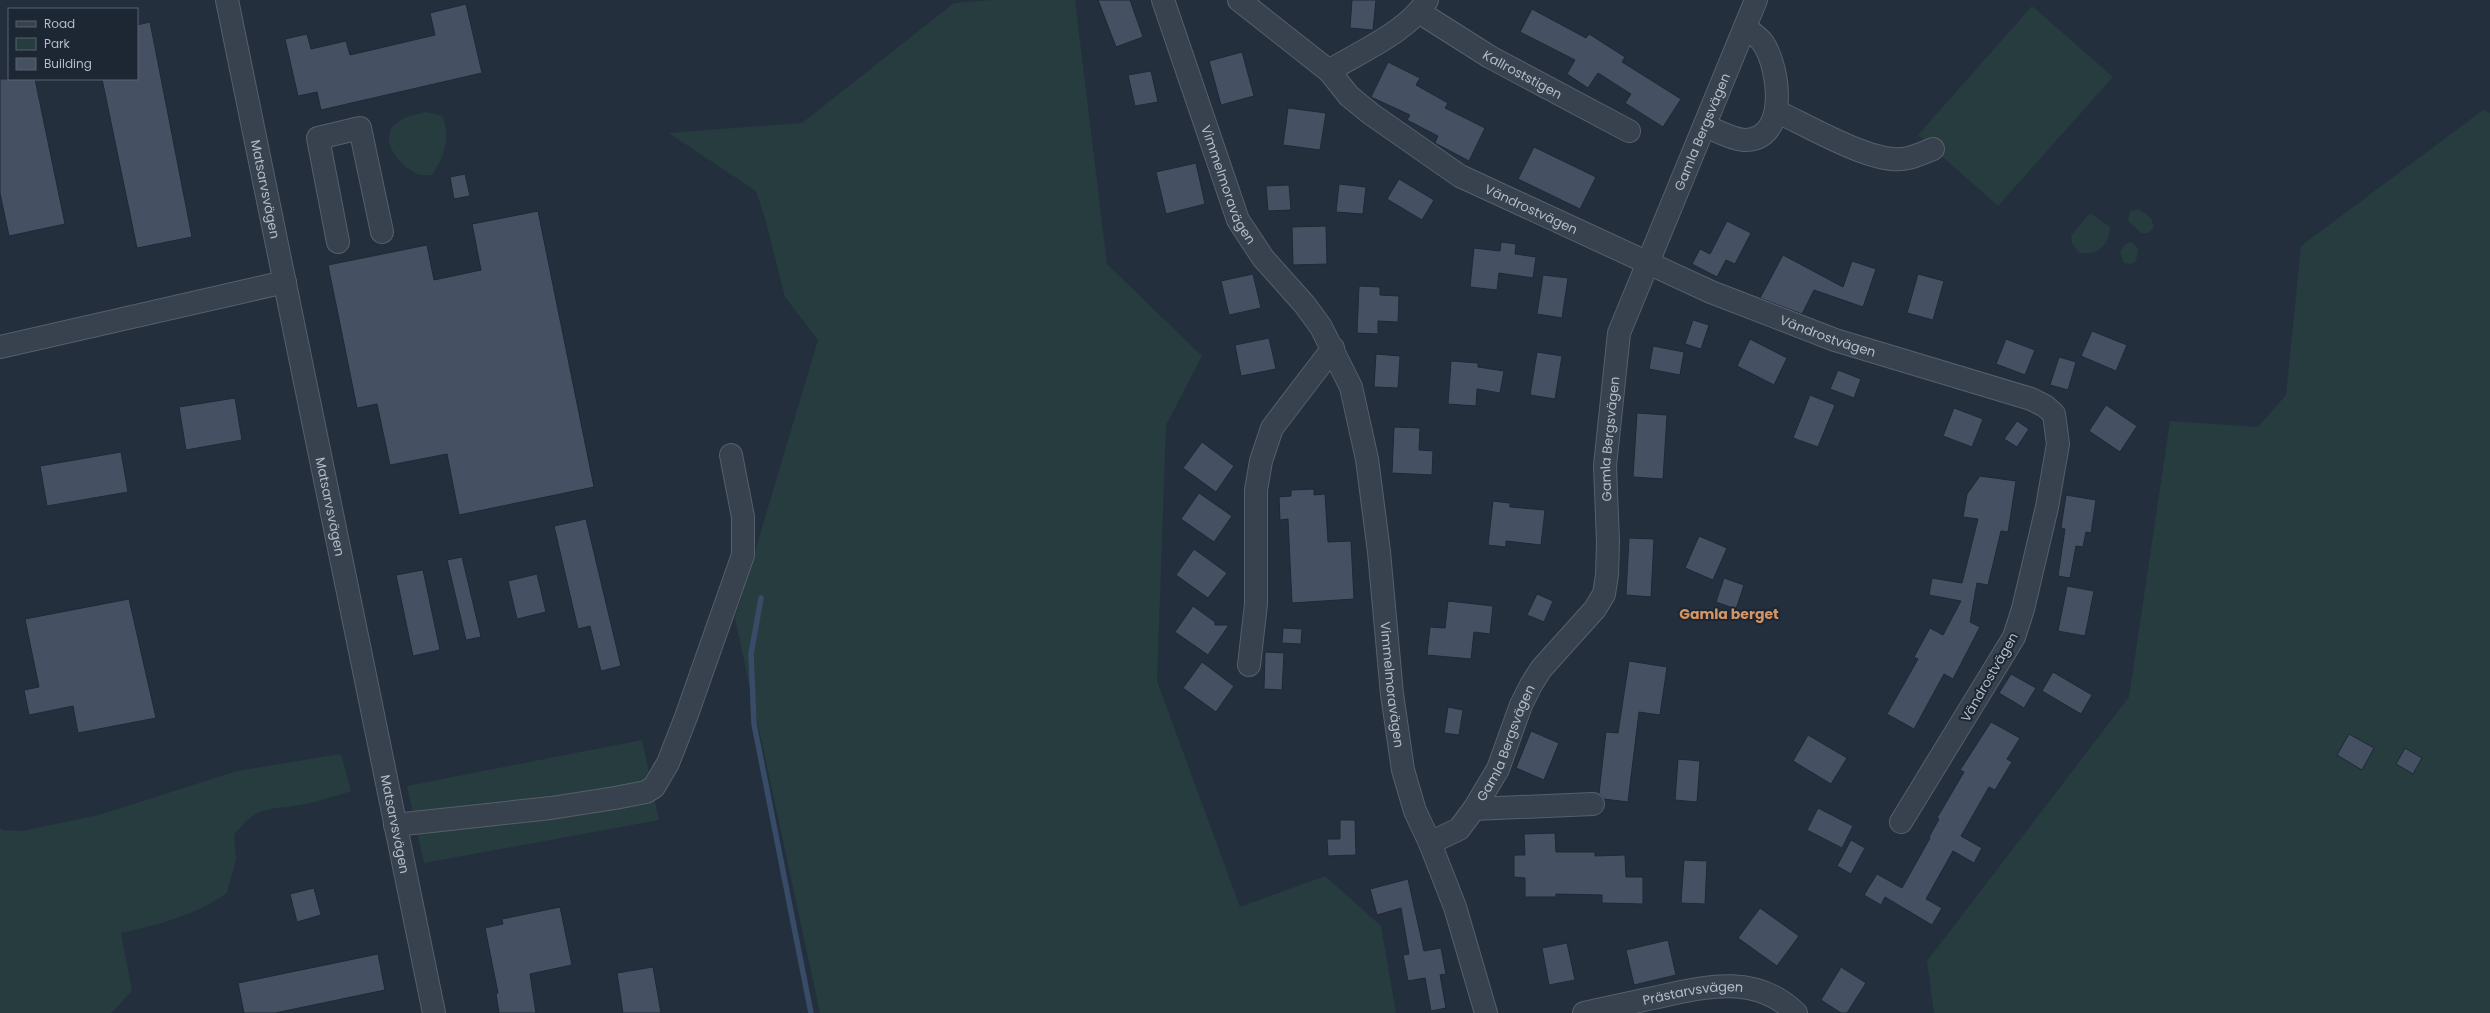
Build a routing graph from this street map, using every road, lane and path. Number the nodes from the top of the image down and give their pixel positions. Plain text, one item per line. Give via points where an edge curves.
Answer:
1 (227, 0) edge
2 (1163, 0) edge
3 (1239, 0) edge
4 (1756, 0) edge
5 (1423, 6) edge
6 (1745, 27) junction
7 (1329, 71) junction
8 (1776, 110) junction
9 (1706, 126) junction
10 (1629, 131) dead end
11 (1933, 149) dead end
12 (382, 232) dead end
13 (338, 242) dead end
14 (1650, 263) junction
15 (285, 282) junction
16 (0, 347) edge
17 (1333, 348) junction
18 (731, 455) dead end
19 (1249, 665) dead end
20 (1593, 804) dead end
21 (1474, 809) junction
22 (1901, 822) dead end
23 (395, 825) junction
24 (1430, 843) junction
25 (434, 1013) edge
26 (1486, 1013) edge
27 (1584, 1013) edge
28 (1796, 1013) edge

1 - 15 street, Matsarvsvägen
2 - 17 street, Vimmelmoravägen via 1238,220 1263,258 1305,305
3 - 7 street, Vändrostvägen
4 - 6 street, Gamla Bergsvägen
5 - 7 street, Kallroststigen via 1384,38
5 - 10 street, Kallroststigen via 1490,57
6 - 8 street via 1763,43 1772,66 1778,86
6 - 9 street, Gamla Bergsvägen
7 - 14 street, Vändrostvägen via 1349,96 1371,114 1460,176
8 - 9 street via 1774,121 1762,135 1744,140
8 - 11 street via 1854,148 1892,159 1912,157
9 - 14 street, Gamla Bergsvägen
12 - 13 street via 360,128 318,138
14 - 21 street, Gamla Bergsvägen via 1632,301 1617,344 1605,466 1608,575 1604,594 1595,609 1541,669 1531,685 1521,704 1498,769
14 - 22 street, Vändrostvägen via 1711,292 1835,340 2031,399 2046,406 2054,414 2058,432 2057,451 2047,507 2023,609 2014,636
15 - 16 street
15 - 23 street, Matsarvsvägen
17 - 19 street via 1272,428 1261,461 1256,490 1256,604
17 - 24 street, Vimmelmoravägen via 1351,387 1367,459 1379,552 1392,694 1403,770 1415,811
18 - 23 street via 743,517 743,555 668,763 654,787 646,792 551,808
20 - 21 street
21 - 24 street, Gamla Bergsvägen via 1458,829
23 - 25 street, Matsarvsvägen
24 - 26 street, Vimmelmoravägen via 1455,908
27 - 28 street, Prästarvsvägen via 1710,986 1733,986 1762,992 1781,1000

